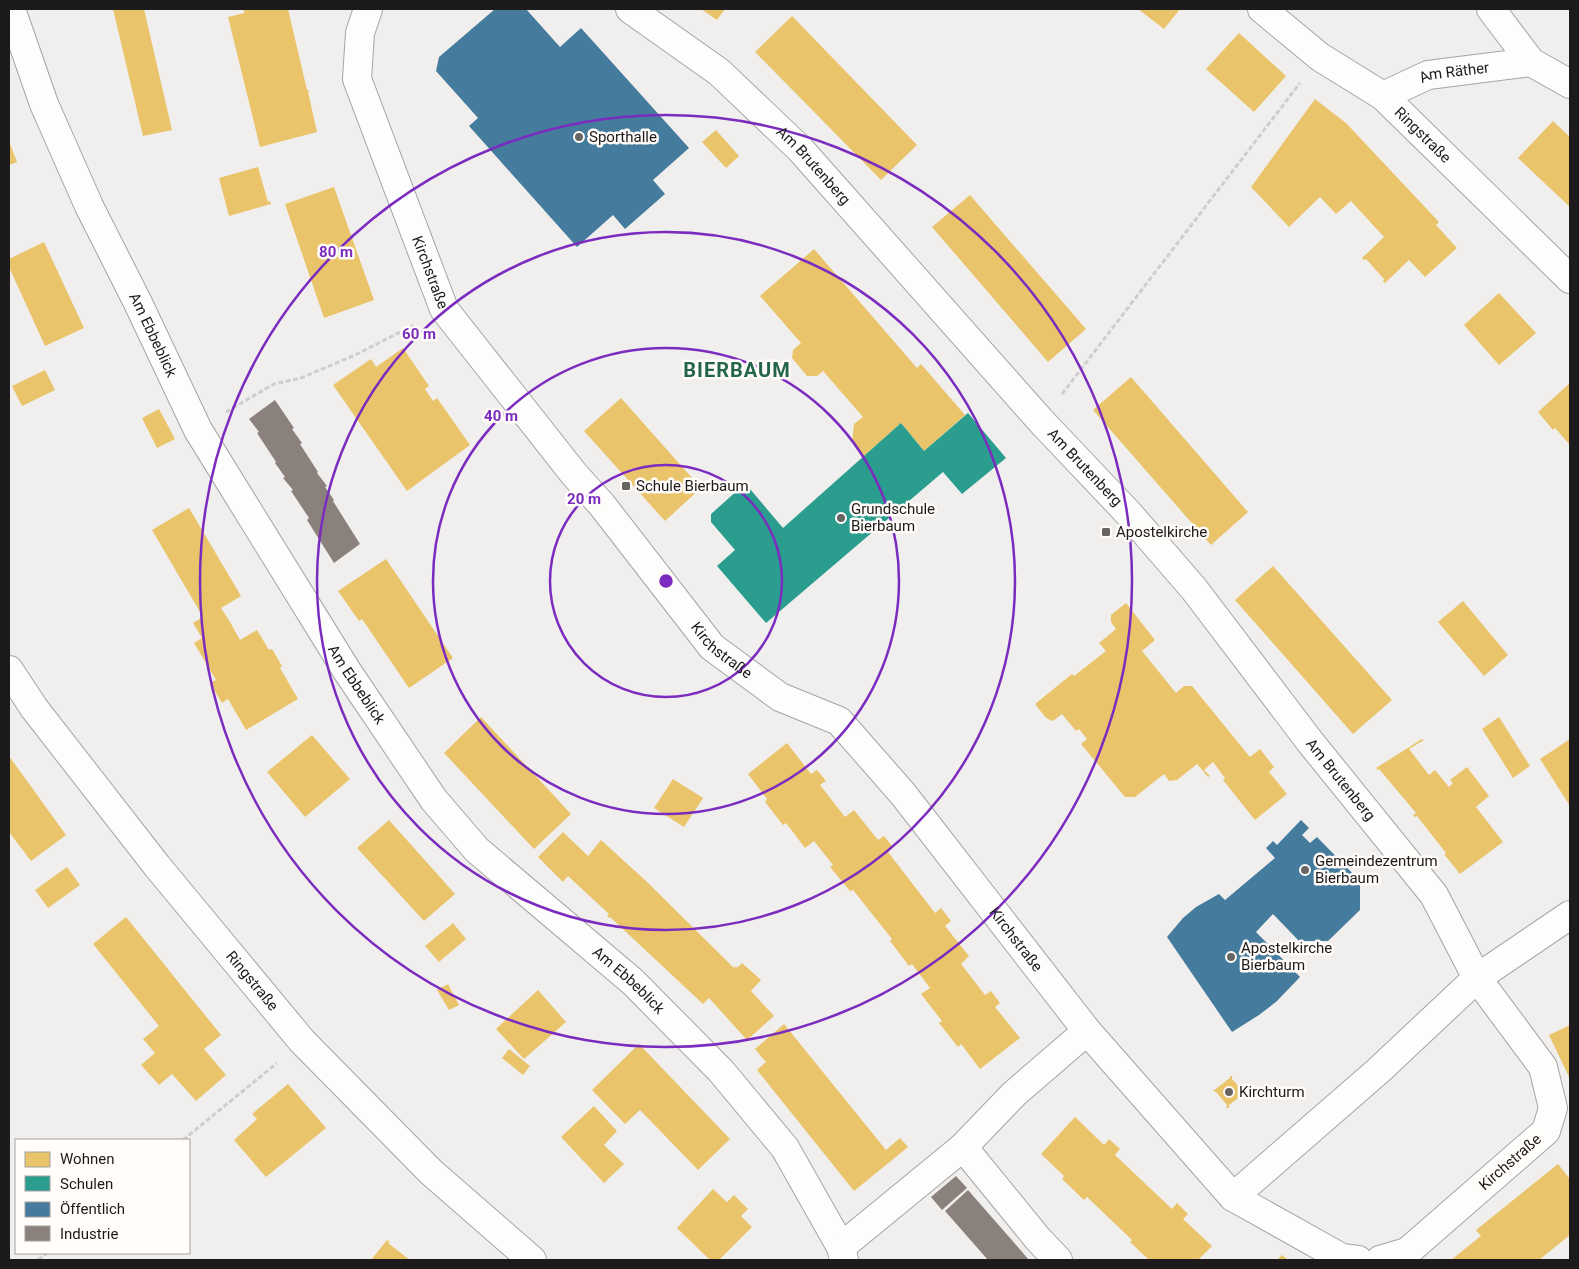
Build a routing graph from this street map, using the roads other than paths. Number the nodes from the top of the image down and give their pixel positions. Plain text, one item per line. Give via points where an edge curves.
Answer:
1 (11, 9) edge
2 (368, 9) edge
3 (630, 9) edge
4 (1262, 9) edge
5 (1491, 9) edge
6 (1531, 62) junction
7 (1570, 84) edge
8 (1383, 96) junction
9 (1570, 279) edge
10 (9, 670) edge
11 (1570, 915) edge
12 (1477, 978) junction
13 (1087, 1030) junction
14 (963, 1147) junction
15 (1233, 1196) junction
16 (842, 1254) edge
17 (532, 1260) edge
18 (1058, 1260) edge
19 (1358, 1260) edge
20 (1380, 1260) edge

1 - 16 street, Am Ebbeblick via 44,104 89,206 198,430 347,671 434,800 477,850 633,982 722,1072 785,1148
2 - 13 street, Kirchstraße via 360,33 357,79 444,309 712,647 780,697 839,721 904,794
3 - 12 street, Am Brutenberg via 718,72 800,149 1041,421 1130,515 1194,589 1311,743 1434,895
4 - 8 street, Ringstraße via 1320,57
5 - 6 street
6 - 7 street
6 - 8 street, Am Räther via 1428,76
8 - 9 street, Ringstraße
10 - 17 street, Ringstraße via 34,708 157,866 302,1041 431,1172
11 - 12 street
12 - 15 street via 1378,1072
12 - 20 street, Kirchstraße via 1543,1067 1553,1108 1546,1131 1407,1252
13 - 14 street via 1014,1094
13 - 15 street, Kirchstraße
14 - 16 street
14 - 18 street
15 - 19 street, Kirchstraße via 1342,1258

